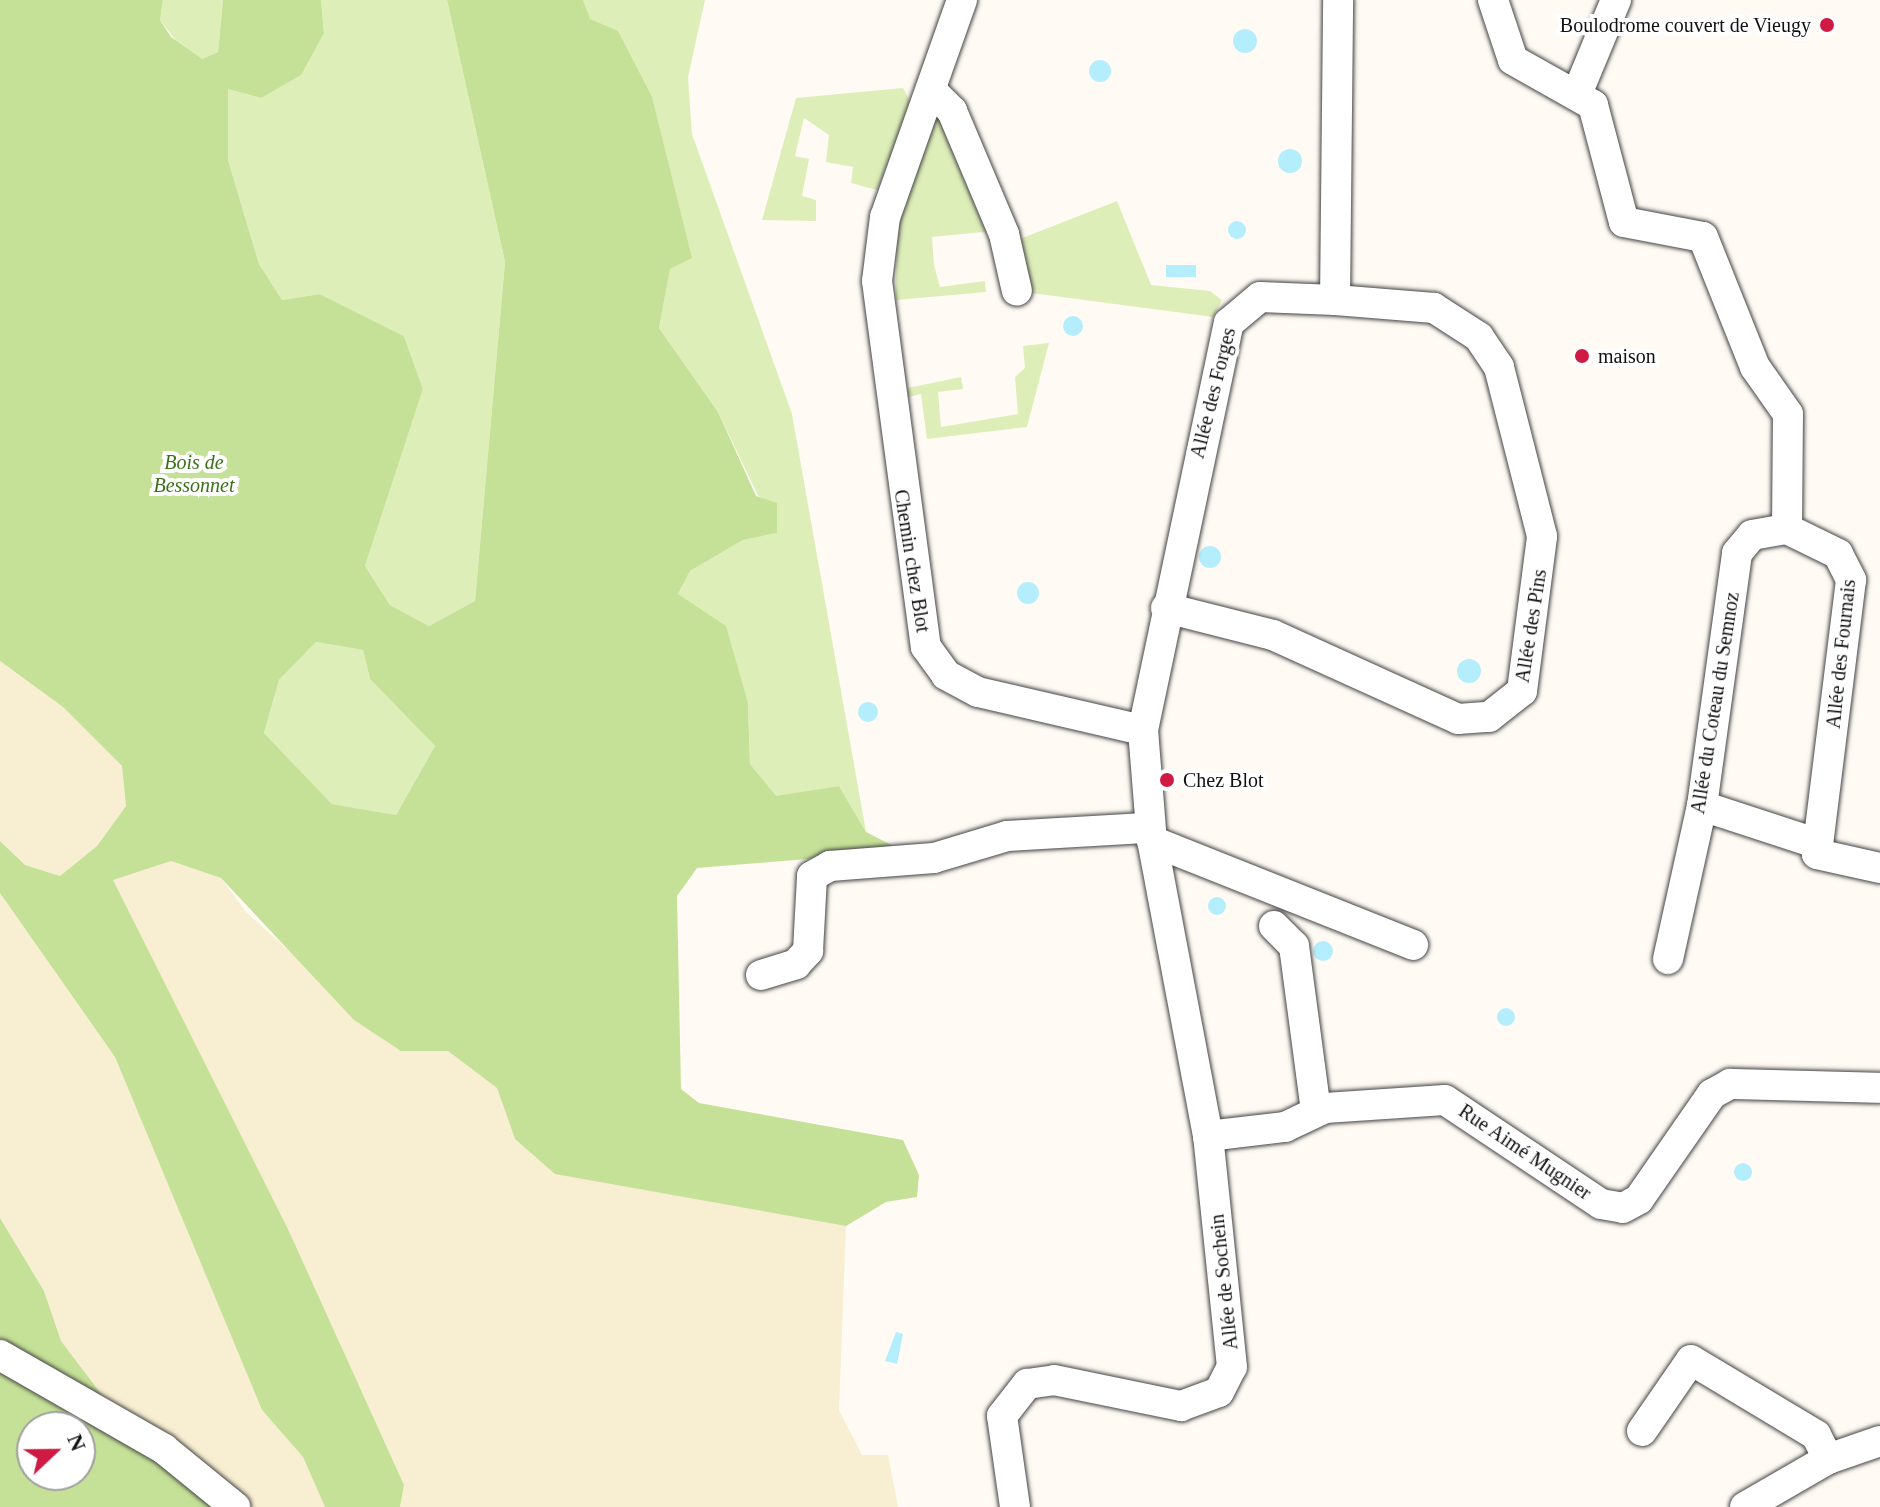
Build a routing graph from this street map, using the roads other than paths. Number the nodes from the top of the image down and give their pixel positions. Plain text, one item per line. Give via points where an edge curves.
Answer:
1 (1338, 0) edge
2 (1493, 0) edge
3 (1616, 0) edge
4 (960, 1) edge
5 (931, 90) junction
6 (1577, 94) junction
7 (1017, 291) dead end
8 (1335, 300) junction
9 (1787, 529) junction
10 (1166, 608) junction
11 (1143, 730) junction
12 (1702, 806) junction
13 (1148, 834) junction
14 (1818, 844) junction
15 (1880, 868) edge
16 (1274, 926) dead end
17 (1413, 945) dead end
18 (1668, 959) dead end
19 (761, 975) dead end
20 (1880, 1088) edge
21 (1316, 1110) junction
22 (1208, 1136) junction
23 (0, 1355) edge
24 (1642, 1431) dead end
25 (1880, 1441) edge
26 (1828, 1459) junction
27 (235, 1507) edge
28 (1015, 1507) edge
29 (1745, 1507) edge

1 - 8 street
2 - 6 street via 1513,60
3 - 6 street
4 - 5 street, Chemin chez Blot
5 - 7 street via 952,111 1004,234
5 - 11 street, Chemin chez Blot via 885,217 877,281 920,630 946,675 978,692
6 - 9 street via 1598,114 1624,222 1691,229 1708,245 1755,367 1788,414
8 - 10 street, Allée des Forges via 1260,297 1229,323
8 - 10 street, Allée des Pins via 1434,308 1472,331 1499,367 1542,536 1522,691 1489,717 1458,719 1273,635
9 - 12 street, Allée du Coteau du Semnoz via 1752,535 1737,553
9 - 14 street, Allée des Fournais via 1838,554 1850,571
10 - 11 street, Allée des Forges
11 - 13 street
12 - 14 street
12 - 18 street, Allée du Coteau du Semnoz
13 - 17 street
13 - 19 street via 1007,836 934,858 830,866 812,876 808,951 796,964
13 - 22 street, Allée de Sochein
14 - 15 street via 1817,854
16 - 21 street via 1294,946 1314,1007
20 - 21 street, Rue Aimé Mugnier via 1730,1084 1712,1094 1639,1199 1623,1208 1601,1204 1451,1102
21 - 22 street, Rue Aimé Mugnier via 1285,1127
22 - 28 street, Allée de Sochein via 1232,1367 1227,1383 1181,1406 1054,1380 1027,1384 1002,1416
23 - 27 street via 164,1449
24 - 26 street via 1691,1360 1816,1435
25 - 26 street
26 - 29 street

